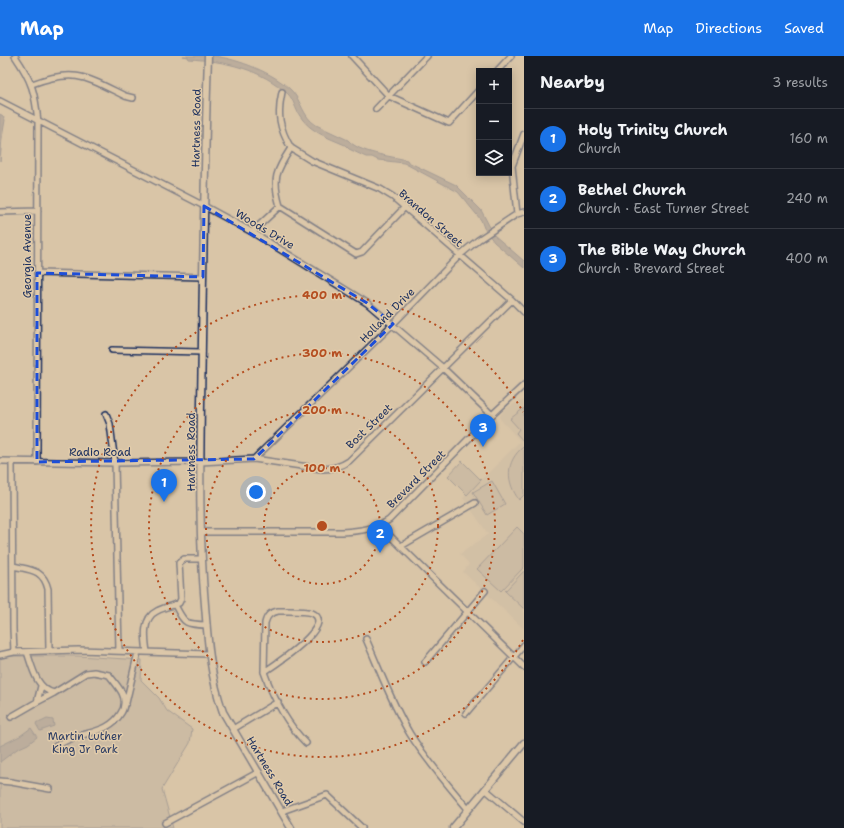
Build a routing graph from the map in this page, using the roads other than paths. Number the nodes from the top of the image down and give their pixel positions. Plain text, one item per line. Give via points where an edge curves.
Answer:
1 (15, 56) edge
2 (208, 56) edge
3 (352, 56) edge
4 (427, 56) edge
5 (510, 56) edge
6 (500, 68) edge
7 (32, 84) junction
8 (282, 92) dead end
9 (476, 93) edge
10 (390, 96) junction
11 (133, 98) dead end
12 (0, 101) edge
13 (376, 109) dead end
14 (38, 122) junction
15 (524, 134) edge
16 (291, 148) junction
17 (204, 206) junction
18 (280, 206) junction
19 (405, 207) junction
20 (38, 211) junction
21 (0, 212) edge
22 (524, 212) edge
23 (518, 214) junction
24 (252, 232) junction
25 (460, 255) junction
26 (37, 273) junction
27 (203, 277) junction
28 (512, 300) junction
29 (524, 312) edge
30 (392, 324) junction
31 (112, 350) dead end
32 (202, 352) junction
33 (443, 368) junction
34 (524, 385) edge
35 (106, 414) dead end
36 (492, 415) junction
37 (254, 460) junction
38 (0, 461) edge
39 (12, 462) junction
40 (37, 462) junction
41 (200, 462) junction
42 (115, 463) junction
43 (475, 503) dead end
44 (380, 526) junction
45 (201, 532) junction
46 (401, 546) junction
47 (202, 559) junction
48 (13, 566) junction
49 (485, 591) dead end
50 (174, 605) junction
51 (467, 612) junction
52 (207, 625) junction
53 (366, 639) dead end
54 (524, 645) edge
55 (49, 651) junction
56 (119, 651) junction
57 (14, 652) junction
58 (27, 652) junction
59 (138, 652) junction
60 (147, 652) junction
61 (209, 654) junction
62 (0, 655) edge
63 (513, 657) junction
64 (425, 662) dead end
65 (524, 667) edge
66 (264, 672) junction
67 (41, 686) junction
68 (130, 686) junction
69 (117, 687) junction
70 (54, 693) junction
71 (37, 702) junction
72 (278, 702) junction
73 (124, 710) junction
74 (466, 713) dead end
75 (11, 717) dead end
76 (233, 729) junction
77 (306, 743) dead end
78 (524, 743) edge
79 (56, 746) dead end
80 (259, 772) junction
81 (0, 781) edge
82 (50, 789) dead end
83 (486, 790) junction
84 (468, 809) junction
85 (282, 811) junction
86 (524, 822) edge
87 (165, 823) dead end
88 (291, 828) edge
89 (362, 828) edge
90 (453, 828) edge

1 - 7 street, Georgia Avenue
2 - 17 main road, Hartness Road
3 - 10 street
4 - 10 street
5 - 6 street
7 - 11 street via 72,75 83,77
7 - 14 street, Georgia Avenue
8 - 16 street via 280,124
9 - 10 street via 449,123
10 - 13 street
12 - 14 street, Woods Drive
14 - 17 street, Woods Drive
14 - 20 street, Georgia Avenue
15 - 23 street via 512,166
16 - 18 street via 279,166 275,183
16 - 19 street, Brandon Street via 312,161 380,189
17 - 24 street, Woods Drive
17 - 27 main road, Hartness Road
18 - 19 street via 356,254 362,252
18 - 24 street
19 - 25 street, Brandon Street
20 - 21 street
20 - 26 street, Georgia Avenue
22 - 23 street, Holland Drive
23 - 25 street, Holland Drive via 493,229
24 - 30 street, Woods Drive via 367,303
25 - 28 street, Brandon Street
25 - 30 street, Holland Drive
26 - 27 street
26 - 40 street, Georgia Avenue
27 - 32 main road, Hartness Road
28 - 29 street, Brandon Street
28 - 33 street, Bost Street
30 - 33 street, Woods Drive
30 - 37 street, Holland Drive
31 - 32 street
32 - 41 main road, Hartness Road
33 - 36 street, Woods Drive
33 - 37 street, Bost Street via 341,466 322,469
34 - 36 street, Brevard Street
35 - 42 street via 110,424
36 - 44 street, Brevard Street via 389,520
37 - 41 street, Bost Street
38 - 39 street, Radio Road
39 - 40 street, Radio Road
39 - 48 street
40 - 42 street, Radio Road
41 - 42 street, Radio Road
41 - 45 main road, Hartness Road
42 - 56 street
43 - 46 street
44 - 45 street, Brevard Street via 349,532
44 - 46 street
45 - 47 main road, Hartness Road
46 - 51 street
47 - 50 street via 184,559 180,563 181,599
47 - 52 main road, Hartness Road
48 - 55 street via 33,570 41,574 46,581
48 - 57 street
49 - 51 street
50 - 52 street via 186,623
50 - 60 street via 152,614 145,634
51 - 63 street
51 - 64 street
52 - 61 main road, Hartness Road
53 - 84 street via 397,710 410,732
54 - 63 street
55 - 56 street
55 - 58 street
56 - 59 street
57 - 58 street
57 - 62 street
58 - 67 street
59 - 60 street
59 - 68 street
60 - 61 street
61 - 76 main road, Hartness Road via 216,693
63 - 65 street
63 - 74 street
66 - 66 street via 302,644 316,628 318,624 314,614 278,611 267,617 264,634
66 - 72 street
67 - 70 street
67 - 71 street
68 - 69 street
68 - 73 street
69 - 70 street via 109,675 94,672 86,673
69 - 73 street via 122,691
70 - 71 street
71 - 75 street
72 - 76 street
72 - 77 street via 297,734
73 - 79 street via 114,723 106,728
76 - 80 main road, Hartness Road
78 - 83 main road
80 - 85 main road, Hartness Road
80 - 87 street
81 - 82 street
83 - 84 main road
83 - 86 street
84 - 90 main road
85 - 88 main road, Hartness Road
85 - 89 street via 327,795

